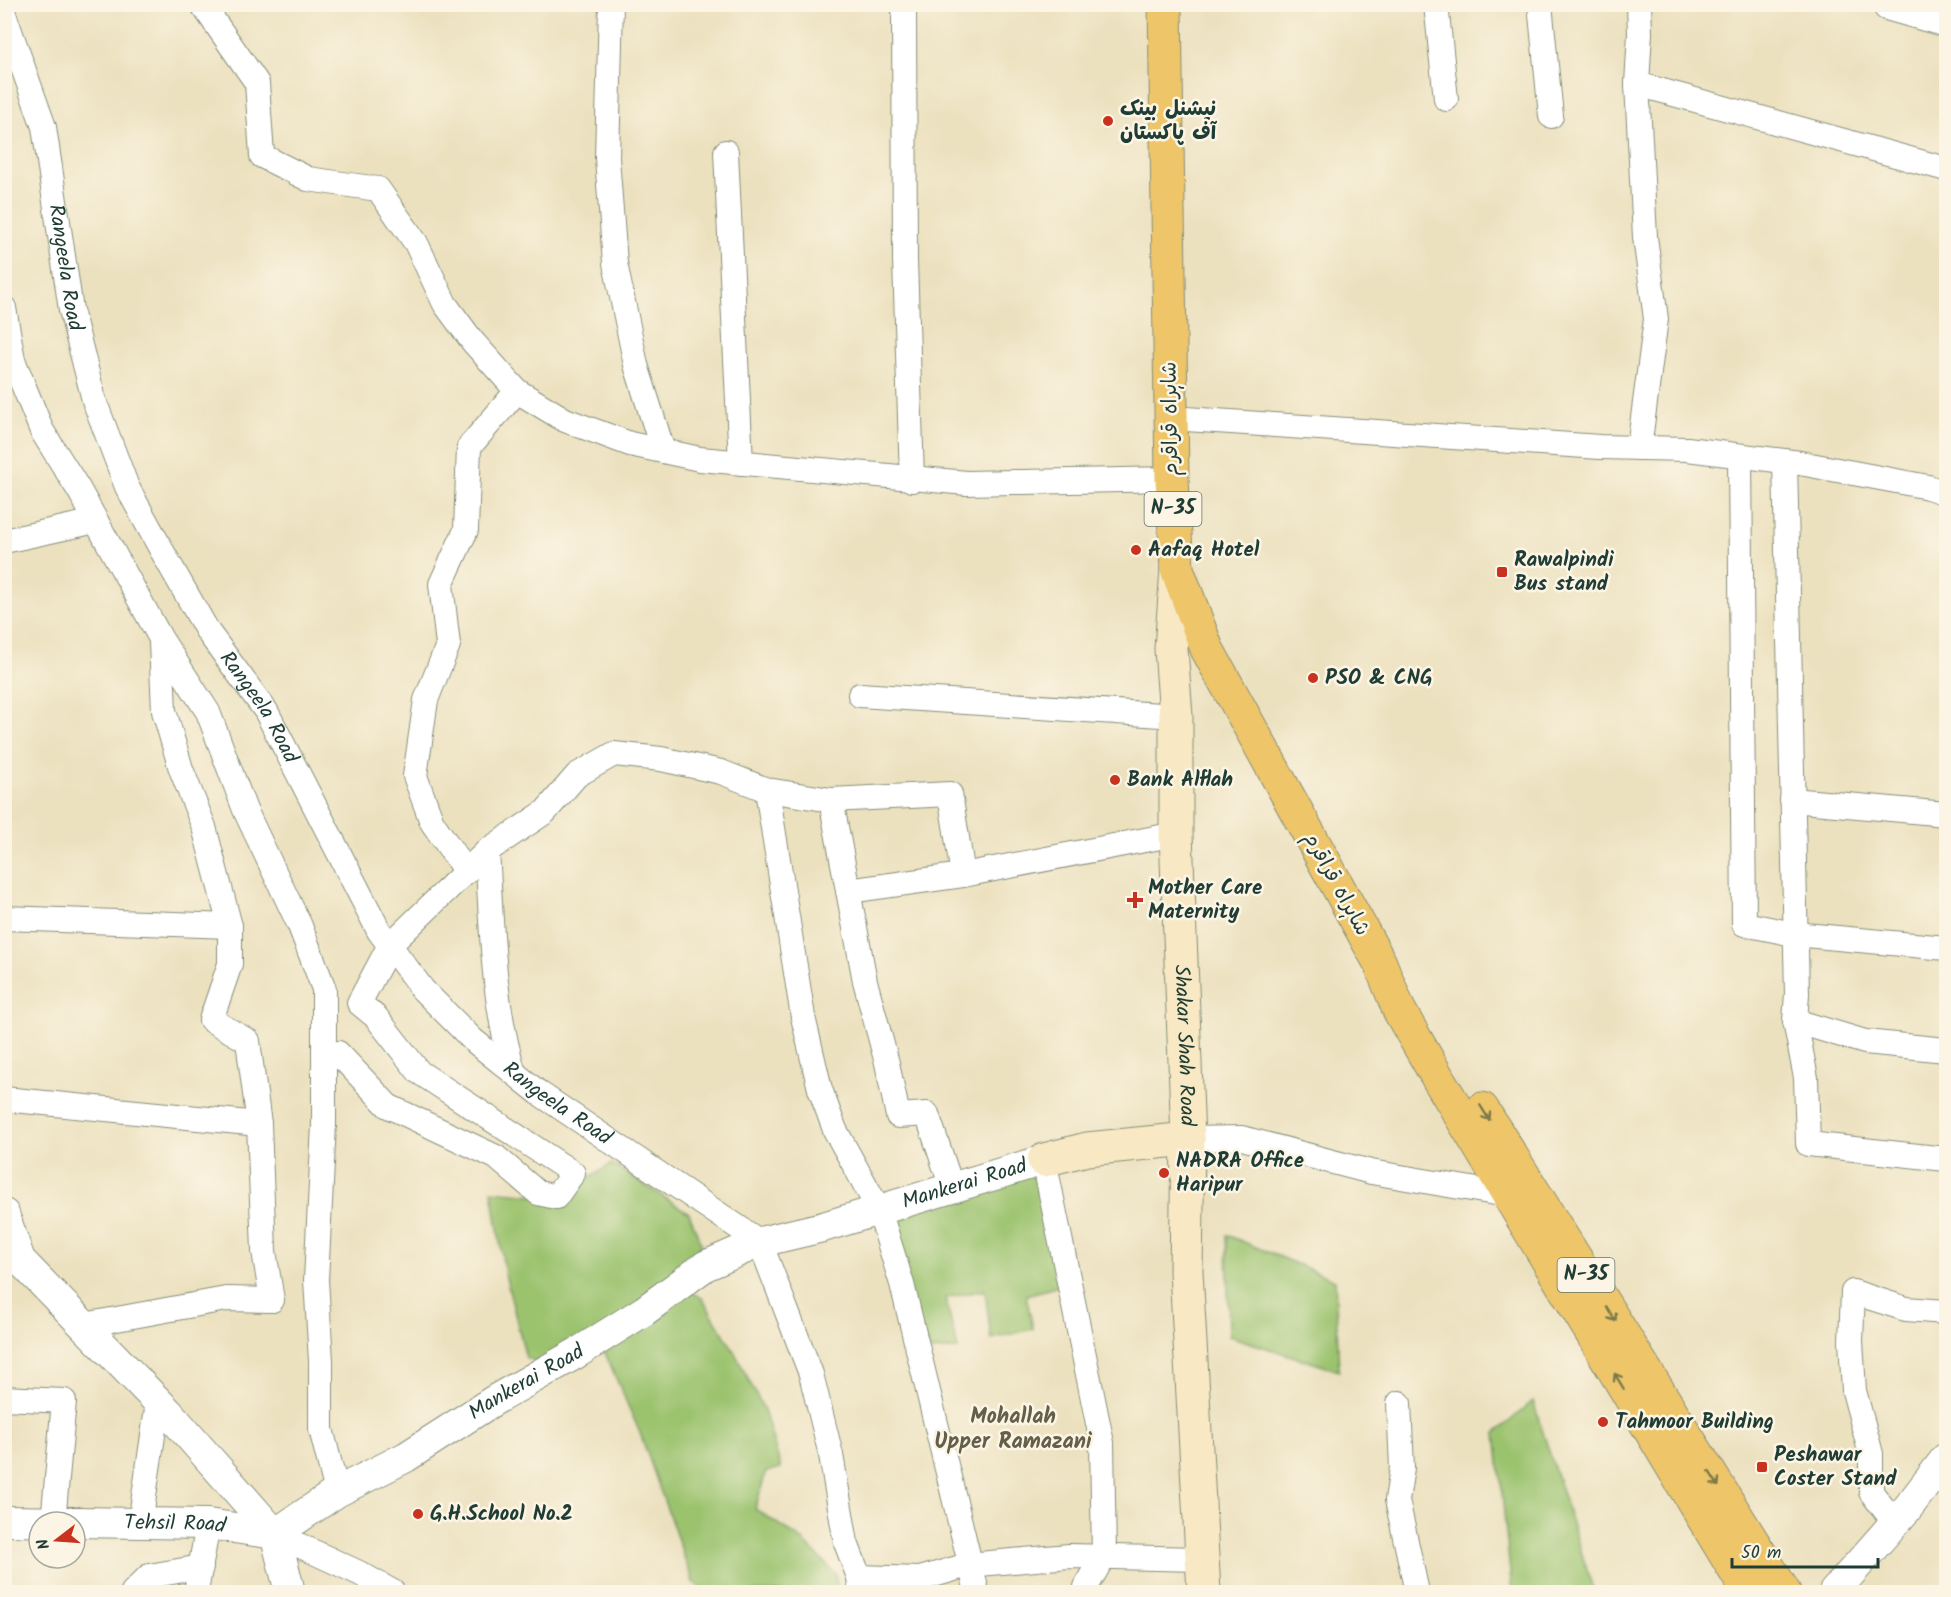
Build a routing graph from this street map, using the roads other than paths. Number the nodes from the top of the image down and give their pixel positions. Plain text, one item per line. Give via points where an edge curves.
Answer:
1 (20, 4) edge
2 (202, 4) edge
3 (611, 4) edge
4 (904, 4) edge
5 (1436, 4) edge
6 (1540, 4) edge
7 (1639, 4) edge
8 (1887, 4) edge
9 (4, 5) edge
10 (1164, 5) edge
11 (4, 14) edge
12 (1947, 24) edge
13 (1637, 84) junction
14 (1446, 99) dead end
15 (1551, 116) dead end
16 (726, 152) dead end
17 (1947, 169) edge
18 (4, 308) edge
19 (518, 391) junction
20 (1171, 418) junction
21 (1639, 448) junction
22 (663, 451) junction
23 (1740, 456) junction
24 (1785, 461) junction
25 (741, 463) junction
26 (1172, 479) junction
27 (912, 480) junction
28 (1947, 493) edge
29 (96, 521) junction
30 (4, 541) edge
31 (1177, 569) junction
32 (161, 639) junction
33 (860, 695) dead end
34 (1176, 716) junction
35 (768, 790) junction
36 (831, 800) junction
37 (1792, 800) junction
38 (1947, 814) edge
39 (1176, 834) junction
40 (487, 851) junction
41 (466, 872) junction
42 (963, 875) junction
43 (848, 891) junction
44 (4, 918) edge
45 (230, 926) junction
46 (1794, 934) junction
47 (390, 945) junction
48 (1947, 948) edge
49 (1380, 963) junction
50 (1795, 1021) junction
51 (1947, 1050) edge
52 (338, 1053) dead end
53 (514, 1073) junction
54 (4, 1099) edge
55 (259, 1124) junction
56 (1188, 1139) junction
57 (1947, 1159) edge
58 (1044, 1160) junction
59 (952, 1188) junction
60 (1507, 1195) junction
61 (879, 1210) junction
62 (4, 1214) edge
63 (760, 1242) junction
64 (1947, 1312) edge
65 (84, 1325) junction
66 (4, 1398) edge
67 (158, 1402) junction
68 (1399, 1403) dead end
69 (1947, 1458) edge
70 (338, 1492) junction
71 (54, 1510) edge
72 (4, 1521) edge
73 (27, 1521) edge
74 (87, 1522) edge
75 (140, 1523) junction
76 (1895, 1523) junction
77 (208, 1524) junction
78 (275, 1534) junction
79 (1104, 1556) junction
80 (1200, 1559) junction
81 (968, 1565) junction
82 (201, 1567) junction
83 (864, 1588) edge
84 (133, 1593) edge
85 (196, 1593) edge
86 (290, 1593) edge
87 (393, 1593) edge
88 (977, 1593) edge
89 (1088, 1593) edge
90 (1204, 1593) edge
91 (1417, 1593) edge
92 (1748, 1593) edge
93 (1784, 1593) edge
94 (1834, 1593) edge

1 - 9 street
2 - 19 street via 257,83 262,156 308,179 378,189 417,243 445,304
3 - 22 street via 607,158 615,263 636,365
4 - 27 street via 905,260
5 - 14 street
6 - 15 street
7 - 13 street
8 - 12 street via 1886,8
10 - 20 highway, شاہراہ قراقرم / N-35
11 - 47 street, Rangeela Road via 44,127 71,310 94,400 127,487 208,632 266,711 374,922
13 - 17 street
13 - 21 street via 1645,237 1656,319
16 - 25 street
18 - 29 street via 13,360 42,431
19 - 22 street via 565,420 630,444
19 - 41 street via 470,447 466,530 441,584 448,645 426,700 416,776 432,822
20 - 21 street
20 - 26 highway, شاہراہ قراقرم / N-35
21 - 23 street
22 - 25 street
23 - 24 street
23 - 46 street via 1744,924
24 - 28 street
24 - 37 street
25 - 27 street
26 - 27 street via 967,483
26 - 31 highway, شاہراہ قراقرم / N-35
29 - 30 street
29 - 32 street
31 - 34 main road, Shakar Shah Road via 1171,649
31 - 49 highway, شاہراہ قراقرم / N-35 via 1207,649
32 - 45 street via 164,711 204,827
32 - 70 street via 208,712 245,810 300,927 324,989 324,1125 316,1280 321,1429
33 - 34 street
34 - 39 main road, Shakar Shah Road
35 - 36 street
35 - 40 street via 721,772 614,754 577,775 545,812
35 - 61 street via 803,1017 820,1089 835,1130
36 - 42 street via 950,794
36 - 43 street
37 - 38 street
37 - 46 street
39 - 42 street
39 - 56 main road, Shakar Shah Road
40 - 41 street
40 - 53 street via 494,975 503,1036
41 - 47 street
42 - 43 street
43 - 59 street via 898,1116 927,1114
44 - 45 street
45 - 55 street via 230,964 211,1020 248,1041
46 - 48 street
46 - 50 street
47 - 52 street via 359,1003 376,1017 419,1072 573,1173 556,1197 538,1193 496,1157 388,1106
47 - 53 street, Rangeela Road via 423,990 473,1041
49 - 60 highway, شاہراہ قراقرم / N-35 via 1399,1010
49 -> 93 highway, شاہراہ قراقرم / N-35 via 1414,998
50 - 51 street via 1865,1042
50 - 57 street via 1806,1078 1808,1144
53 - 63 street, Rangeela Road
54 - 55 street
55 - 65 street via 264,1251 272,1300 226,1299
56 - 58 main road, Mankerai Road via 1087,1149
56 - 60 street via 1242,1138 1371,1172
56 - 80 main road, Shakar Shah Road via 1186,1271
58 - 59 street, Mankerai Road
58 - 79 street via 1102,1443
59 - 61 street, Mankerai Road
92 -> 60 highway, شاہراہ قراقرم / N-35
61 - 63 street, Mankerai Road
61 - 81 street via 902,1284
62 - 65 street via 20,1260
63 - 70 street, Mankerai Road via 705,1266 578,1353 406,1457
63 - 83 street via 812,1374 834,1466 846,1543
64 - 76 street via 1906,1309 1853,1292 1854,1391 1871,1454 1871,1492
65 - 67 street
66 - 71 street via 64,1401
67 - 75 street
67 - 78 street
68 - 91 street via 1401,1468 1397,1500
69 - 76 street
70 - 78 street, Mankerai Road
72 - 73 street, Tehsil Road
74 - 75 street, Tehsil Road
75 - 77 street, Tehsil Road
76 - 94 street
77 - 78 street, Tehsil Road
77 - 82 street
78 - 86 street
78 - 87 street via 360,1573
79 - 80 street
79 - 81 street
79 - 89 street via 1086,1587
80 - 90 main road, Shakar Shah Road
81 - 83 street via 920,1579
81 - 88 street
82 - 84 street via 149,1576
82 - 85 street

